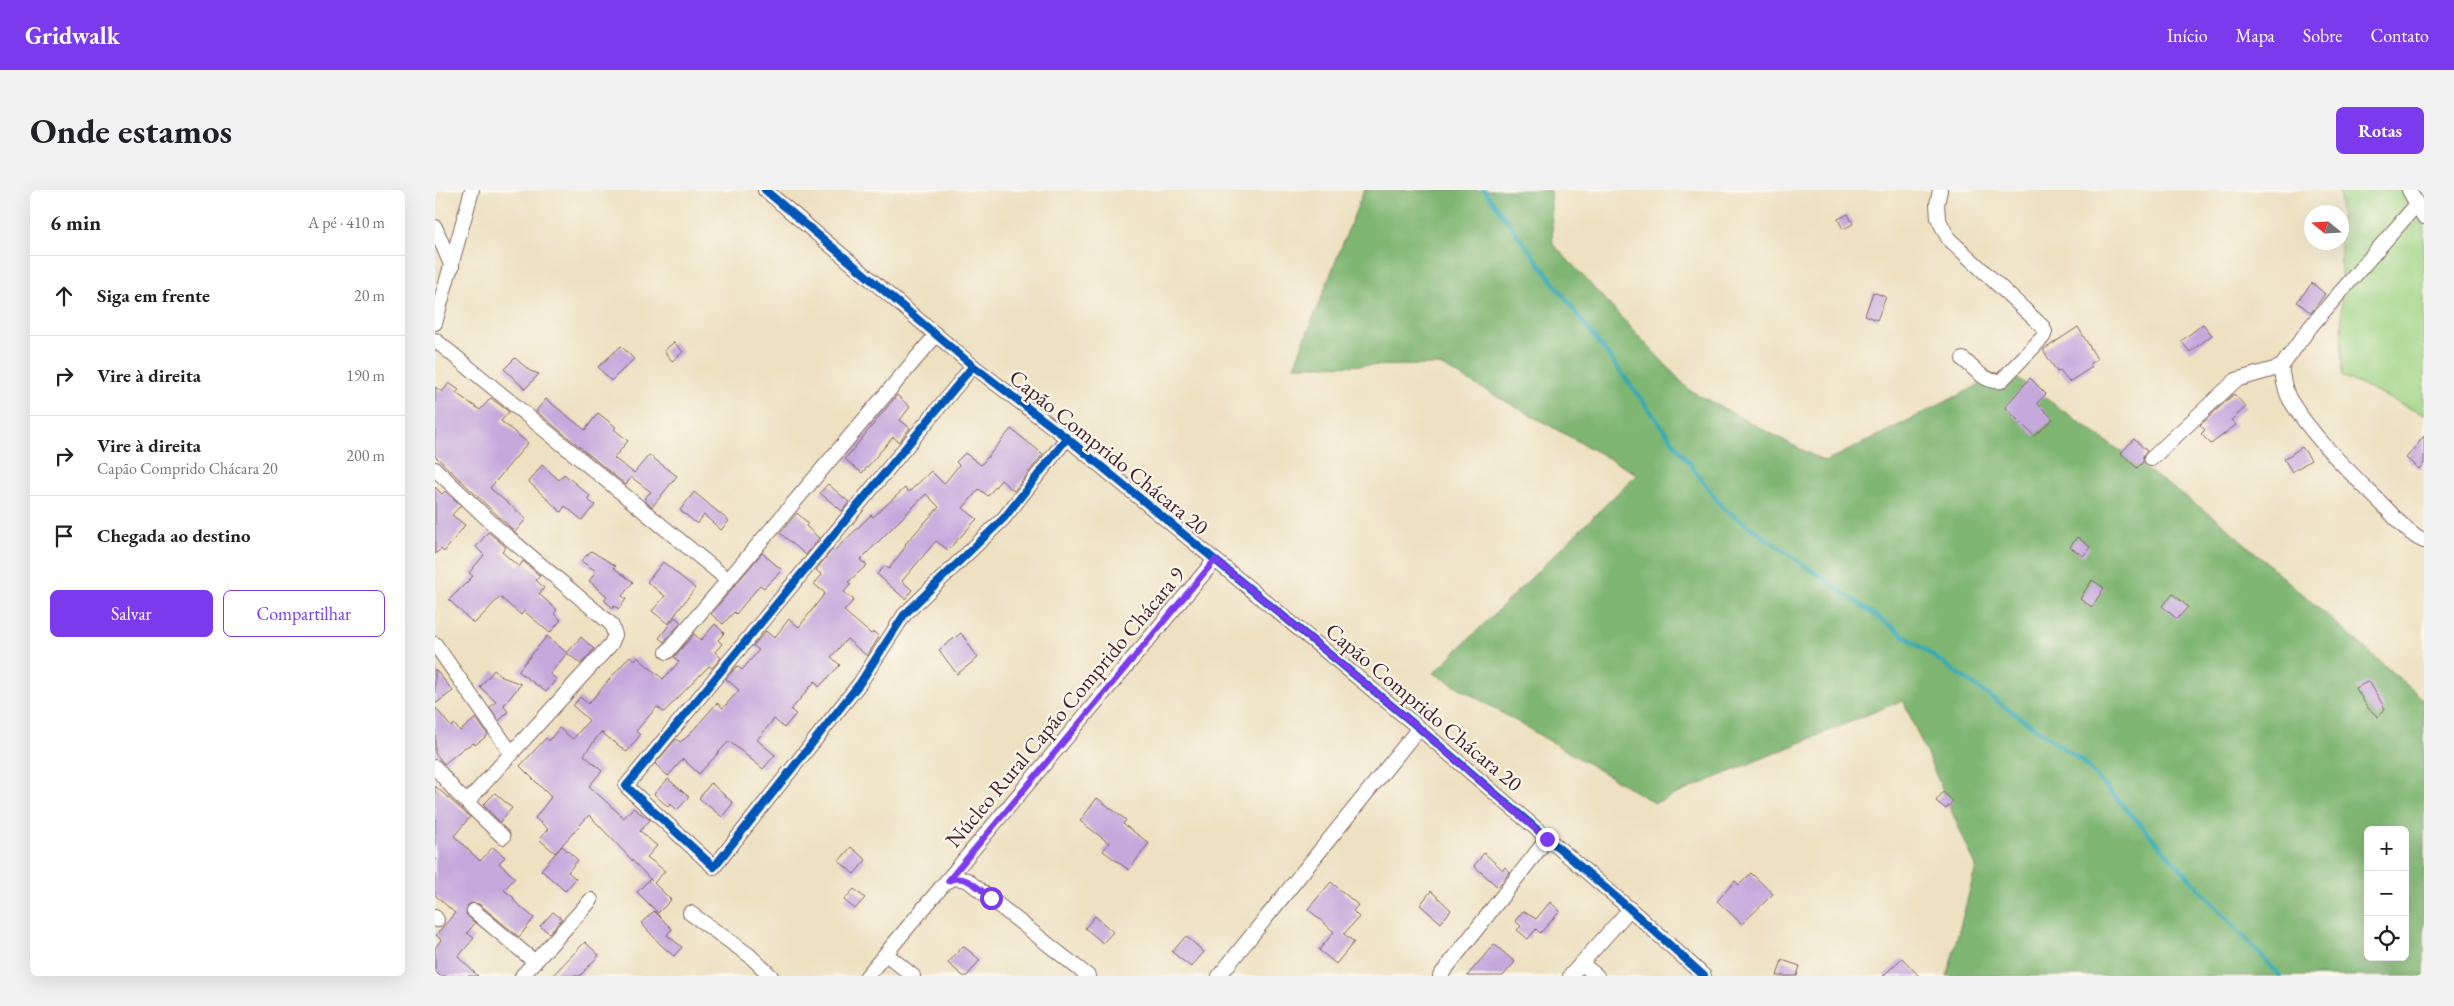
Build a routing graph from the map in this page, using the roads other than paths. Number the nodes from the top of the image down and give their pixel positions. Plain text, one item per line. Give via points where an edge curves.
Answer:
1 (472, 190) edge
2 (765, 190) edge
3 (1940, 190) edge
4 (2409, 190) edge
5 (2417, 204) junction
6 (2424, 217) edge
7 (435, 227) edge
8 (452, 267) junction
9 (435, 323) edge
10 (936, 334) junction
11 (435, 340) edge
12 (1963, 359) dead end
13 (973, 366) junction
14 (2281, 367) junction
15 (1067, 438) junction
16 (2151, 459) dead end
17 (435, 469) edge
18 (2424, 540) edge
19 (1215, 560) junction
20 (728, 580) junction
21 (435, 644) edge
22 (667, 652) dead end
23 (1419, 728) junction
24 (512, 754) junction
25 (435, 767) edge
26 (467, 802) junction
27 (503, 837) dead end
28 (1547, 839) junction
29 (948, 881) junction
30 (591, 900) dead end
31 (1630, 909) junction
32 (475, 911) dead end
33 (690, 912) dead end
34 (885, 954) junction
35 (535, 962) junction
36 (1581, 963) junction
37 (522, 976) edge
38 (771, 976) edge
39 (867, 976) edge
40 (913, 976) edge
41 (1088, 976) edge
42 (1219, 976) edge
43 (1439, 976) edge
44 (1570, 976) edge
45 (1597, 976) edge
46 (1705, 976) edge

1 - 8 street
2 - 10 street, Capão Comprido Chácara 20
3 - 12 street via 1938,218 1948,238 2045,332 2001,381 1986,379
4 - 5 street
5 - 6 street
5 - 14 street via 2311,326
7 - 8 street
8 - 9 street
10 - 13 street, Capão Comprido Chácara 20
10 - 20 street
11 - 20 street
13 - 15 street, Capão Comprido Chácara 20
13 - 15 street via 626,786 714,867 860,683 904,615 1004,518
14 - 16 street via 2236,380
14 - 18 street via 2290,399 2322,445 2401,523
15 - 19 street, Capão Comprido Chácara 20
17 - 24 street via 615,630 611,644
19 - 23 street, Capão Comprido Chácara 20
19 - 29 street, Núcleo Rural Capão Comprido Chácara 9
20 - 22 street
21 - 24 street
23 - 28 street, Capão Comprido Chácara 20
23 - 42 street
24 - 26 street
25 - 26 street
26 - 27 street
28 - 31 street, Capão Comprido Chácara 20
28 - 43 street
29 - 34 street, Núcleo Rural Capão Comprido Chácara 9
29 - 41 street via 954,878 967,880
30 - 35 street
31 - 36 street
31 - 46 street, Capão Comprido Chácara 20
32 - 35 street
33 - 38 street via 749,954
34 - 39 street, Núcleo Rural Capão Comprido Chácara 9
34 - 40 street
35 - 37 street
36 - 44 street
36 - 45 street

